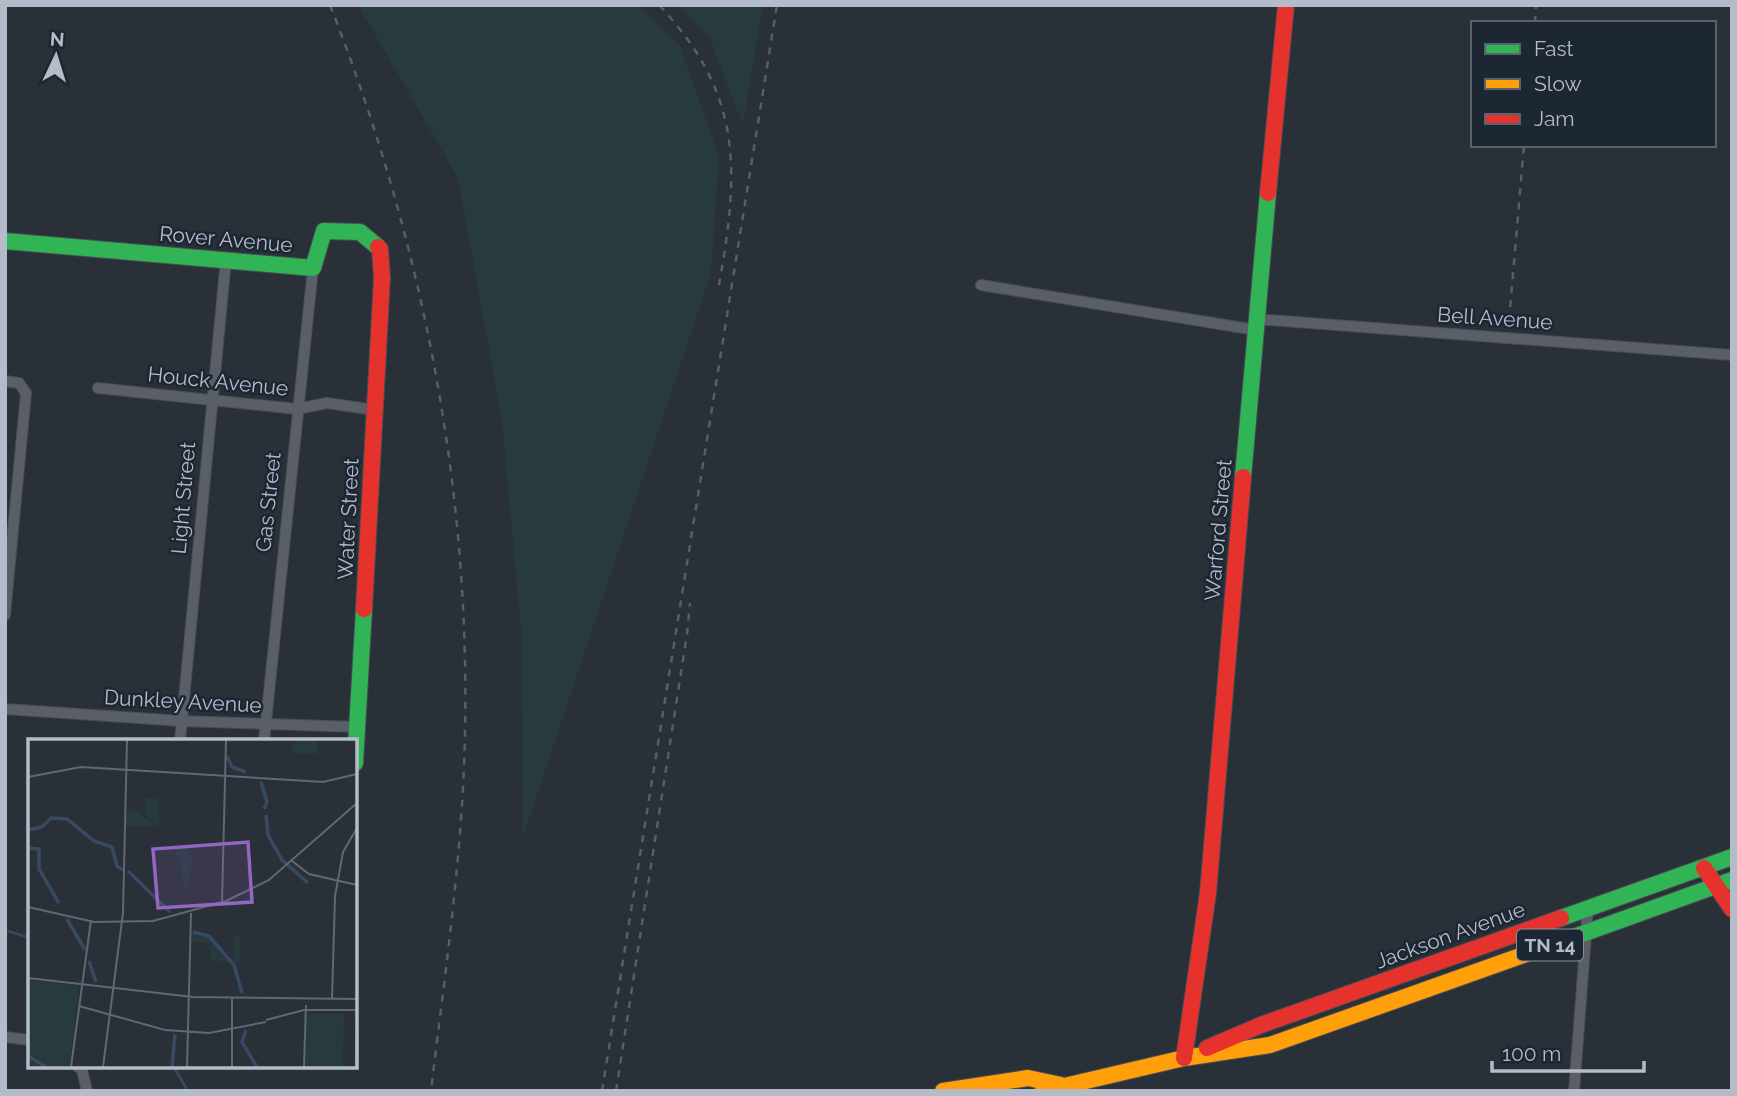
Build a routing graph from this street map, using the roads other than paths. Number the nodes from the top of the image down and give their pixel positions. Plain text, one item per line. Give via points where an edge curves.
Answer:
1 (1286, 5) edge
2 (5, 241) edge
3 (226, 259) junction
4 (313, 268) junction
5 (382, 278) joint
6 (981, 285) dead end
7 (1256, 324) junction
8 (1732, 355) edge
9 (6, 381) edge
10 (98, 388) dead end
11 (211, 398) junction
12 (298, 409) junction
13 (375, 410) junction
14 (5, 615) edge
15 (5, 709) edge
16 (182, 721) junction
17 (265, 725) junction
18 (358, 727) junction
19 (180, 739) edge
20 (264, 739) edge
21 (357, 739) edge
22 (1732, 858) edge
23 (1704, 868) junction
24 (1724, 883) edge
25 (1588, 908) junction
26 (1732, 909) edge
27 (1587, 932) junction
28 (1362, 989) junction
29 (1368, 1010) junction
30 (5, 1037) edge
31 (28, 1040) edge
32 (1184, 1058) junction
33 (80, 1068) edge
34 (1064, 1086) junction
35 (87, 1091) edge
36 (943, 1091) edge
37 (1043, 1091) edge
38 (1574, 1091) edge

1 - 7 main road, Warford Street
2 - 3 main road, Rover Avenue
3 - 4 main road, Rover Avenue
3 - 11 street, Light Street
4 - 5 main road, Rover Avenue via 324,231 360,232 380,249
4 - 12 street, Gas Street
5 - 13 main road, Water Street
6 - 7 street, Bell Avenue
7 - 8 street, Bell Avenue
7 - 32 main road, Warford Street via 1208,893
9 - 14 street via 22,385 26,397
10 - 11 street, Houck Avenue
11 - 12 street, Houck Avenue
11 - 16 street, Light Street
12 - 13 street, Houck Avenue via 327,402
12 - 17 street, Gas Street
13 - 18 main road, Water Street
15 - 16 street, Dunkley Avenue
16 - 17 street, Dunkley Avenue
16 - 19 street, Light Street
17 - 18 street, Dunkley Avenue
17 - 20 street, Gas Street
18 - 21 main road, Water Street
22 - 23 main road, Jackson Avenue / TN 14
23 - 24 main road
23 - 25 main road, Jackson Avenue / TN 14
24 - 26 main road
24 - 27 main road, Jackson Avenue / TN 14
25 - 27 street
25 - 28 main road, Jackson Avenue / TN 14
27 - 29 main road, Jackson Avenue / TN 14
27 - 38 street
28 - 29 street
28 - 32 main road, Jackson Avenue / TN 14
29 - 32 main road, Jackson Avenue / TN 14 via 1270,1045
30 - 31 street
32 - 34 main road, Jackson Avenue / TN 14
33 - 35 street
34 - 36 main road via 1027,1078
34 - 37 main road, Jackson Avenue / TN 14

